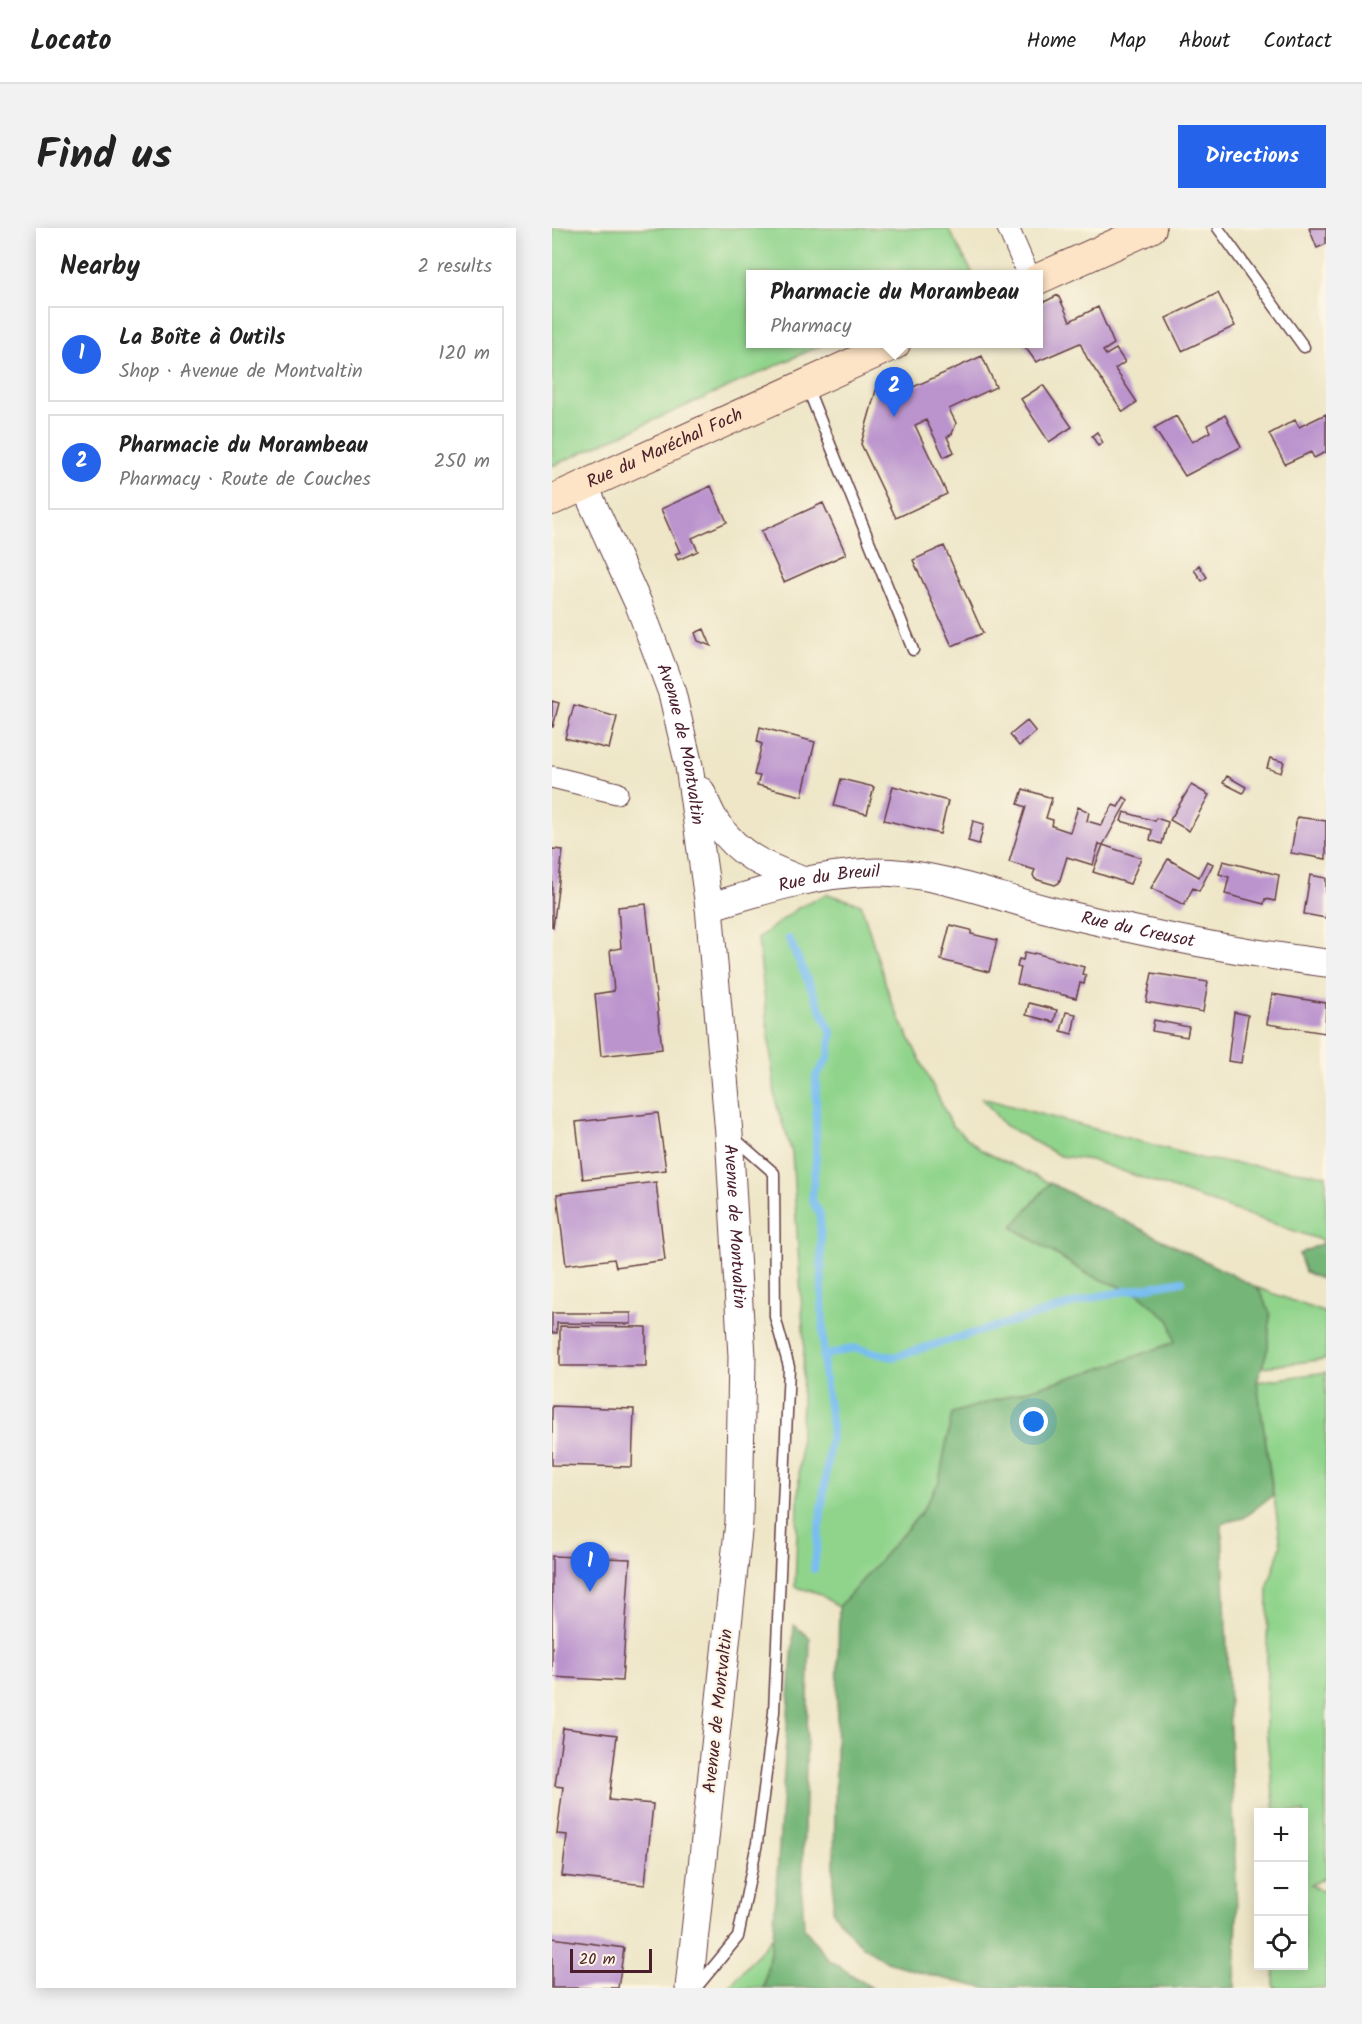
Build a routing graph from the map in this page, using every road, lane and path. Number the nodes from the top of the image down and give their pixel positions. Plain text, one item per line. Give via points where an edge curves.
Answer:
1 (1008, 228) edge
2 (1151, 228) edge
3 (1218, 228) edge
4 (1026, 270) edge
5 (1043, 277) edge
6 (1304, 347) dead end
7 (886, 348) edge
8 (806, 384) junction
9 (584, 484) junction
10 (552, 500) edge
11 (913, 650) dead end
12 (689, 766) junction
13 (552, 777) edge
14 (617, 793) dead end
15 (804, 881) junction
16 (951, 884) joint
17 (709, 907) junction
18 (1326, 963) edge
19 (729, 1134) junction
20 (689, 1988) edge
21 (696, 1988) edge

1 - 4 street
2 - 5 main road
3 - 6 lane
7 - 8 main road, Rue du Maréchal Foch
8 - 9 main road, Rue du Maréchal Foch
8 - 11 lane
9 - 10 main road, Rue du Maréchal Foch
9 - 12 street, Avenue de Montvaltin via 639,605 668,682
12 - 15 street via 716,824 740,851
12 - 17 street, Avenue de Montvaltin
13 - 14 street
15 - 16 street, Rue du Breuil via 834,874 877,872
15 - 17 street, Rue du Breuil
16 - 18 street, Rue du Creusot via 1176,939
17 - 19 street, Avenue de Montvaltin
19 - 20 street, Avenue de Montvaltin via 742,1356 739,1522
19 - 21 lane via 774,1173 775,1317 789,1366 774,1712 757,1843 738,1936

